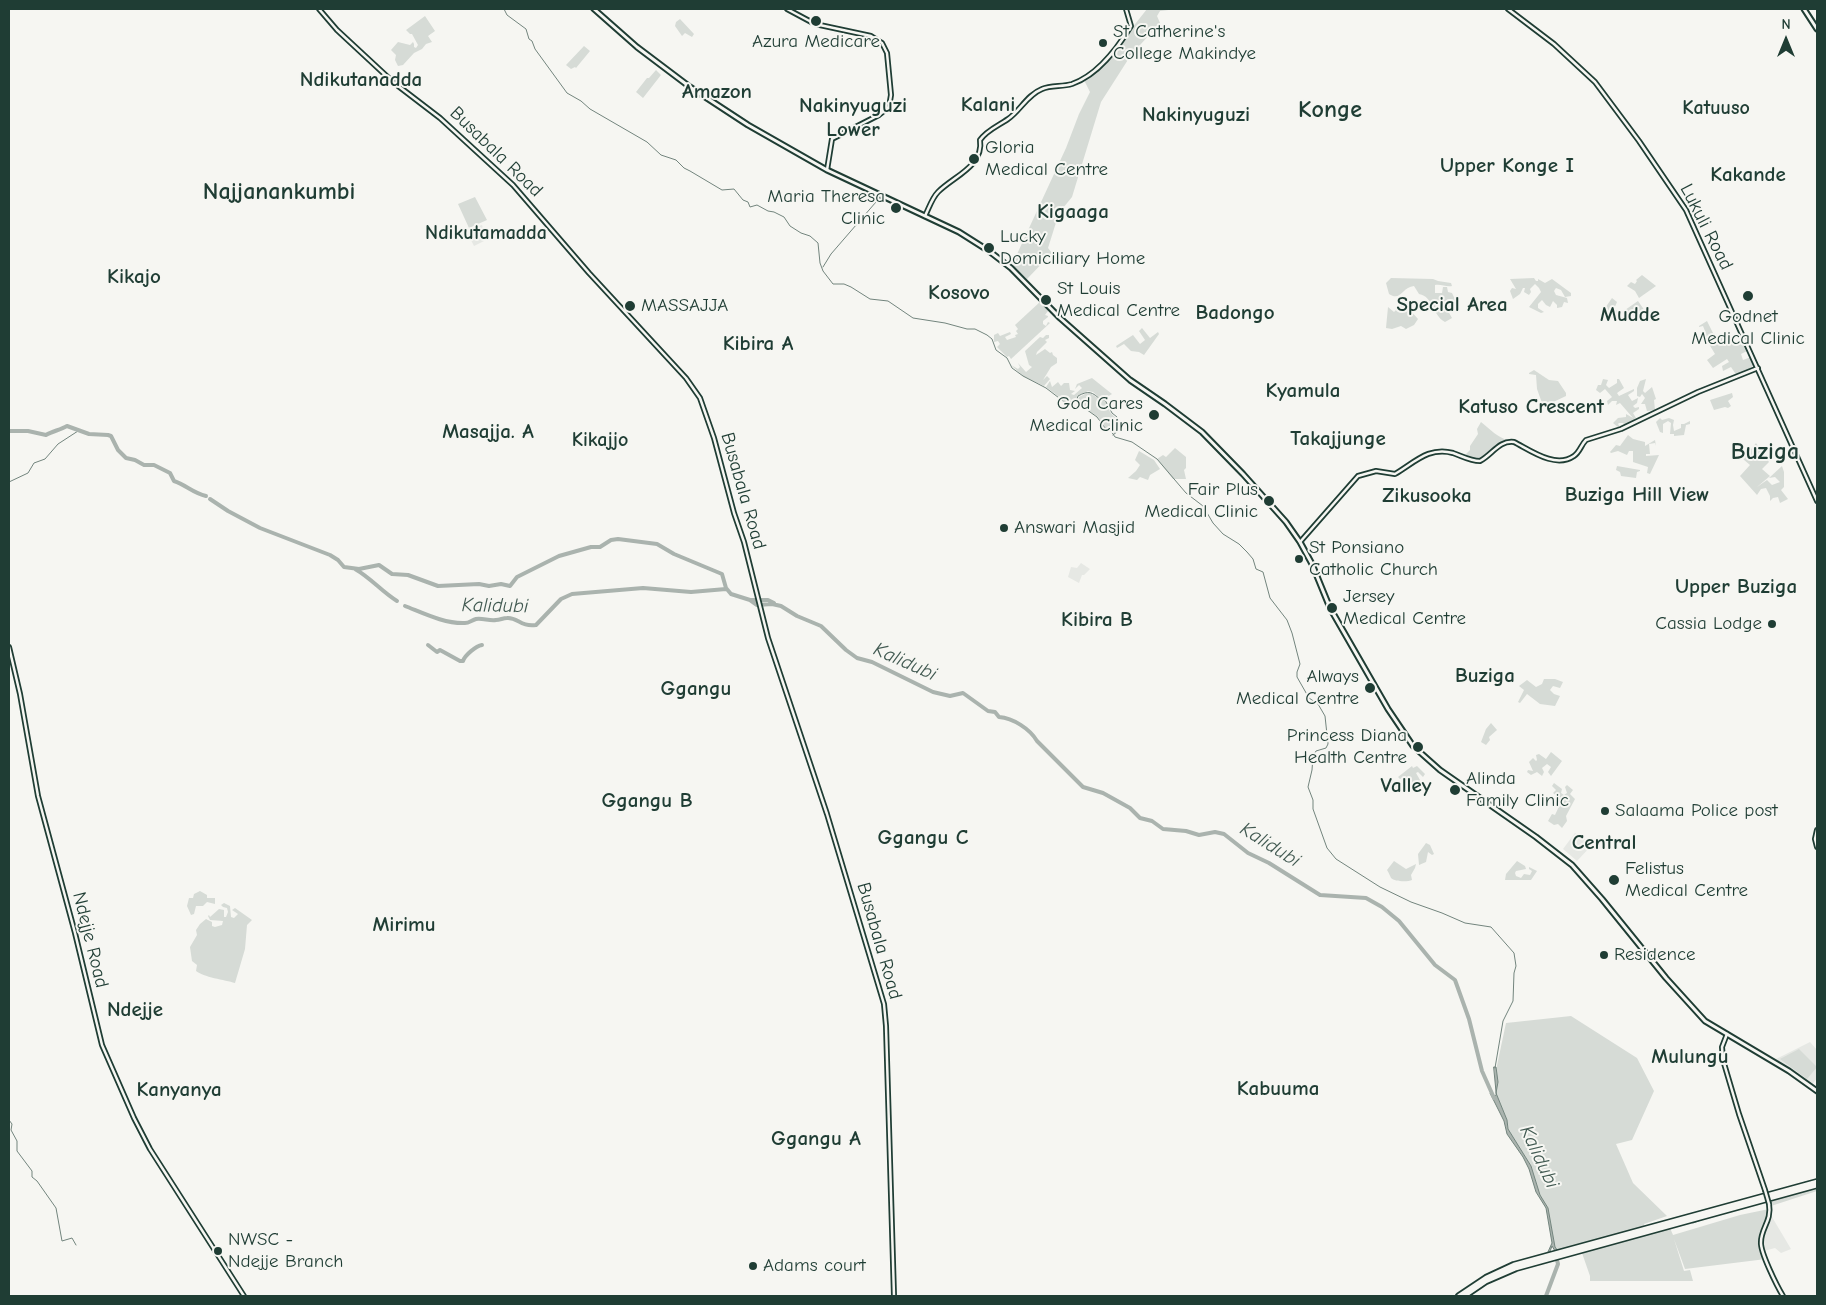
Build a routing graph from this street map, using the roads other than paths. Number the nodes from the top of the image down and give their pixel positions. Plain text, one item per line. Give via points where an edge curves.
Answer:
1 (318, 9) edge
2 (594, 9) edge
3 (787, 9) edge
4 (1126, 9) edge
5 (1508, 9) edge
6 (1804, 9) edge
7 (1817, 29) edge
8 (827, 170) junction
9 (926, 216) junction
10 (1758, 368) junction
11 (1817, 502) edge
12 (1300, 542) junction
13 (9, 648) edge
14 (1817, 830) edge
15 (1817, 847) edge
16 (1727, 1034) junction
17 (1817, 1091) edge
18 (1817, 1184) edge
19 (1515, 1267) junction
20 (244, 1296) edge
21 (894, 1296) edge
22 (1459, 1296) edge
23 (1464, 1296) edge
24 (1783, 1296) edge

1 - 21 street, Busabala Road via 393,82 440,118 513,185 693,387 704,407 744,542 768,638 884,1004
2 - 8 main road via 631,43 690,87 748,126
3 - 8 street via 815,24 871,36 882,44 888,57 889,107 832,139
4 - 9 street via 1131,26 1114,51 1092,73 1072,84 1048,87 1035,93 1009,118 984,134 977,159 936,194
5 - 10 street, Lukuli Road via 1590,77 1672,188 1686,210
6 - 7 main road
8 - 9 main road
9 - 12 main road via 972,240 1011,268 1060,318 1130,380 1206,436 1286,522
10 - 11 street, Lukuli Road
10 - 12 street via 1621,429 1586,440 1576,455 1566,459 1545,458 1509,442 1480,461 1434,452 1395,474 1376,470 1358,476
12 - 16 main road via 1330,608 1368,675 1408,740 1421,755 1563,857 1698,1015
13 - 20 street, Ndejje Road via 38,796 102,1044 150,1149
14 - 15 street
16 - 17 main road
16 - 24 street, bridge via 1722,1047 1723,1060 1769,1204 1770,1213 1761,1244
18 - 19 highway
19 - 22 highway via 1486,1278
19 - 23 highway

